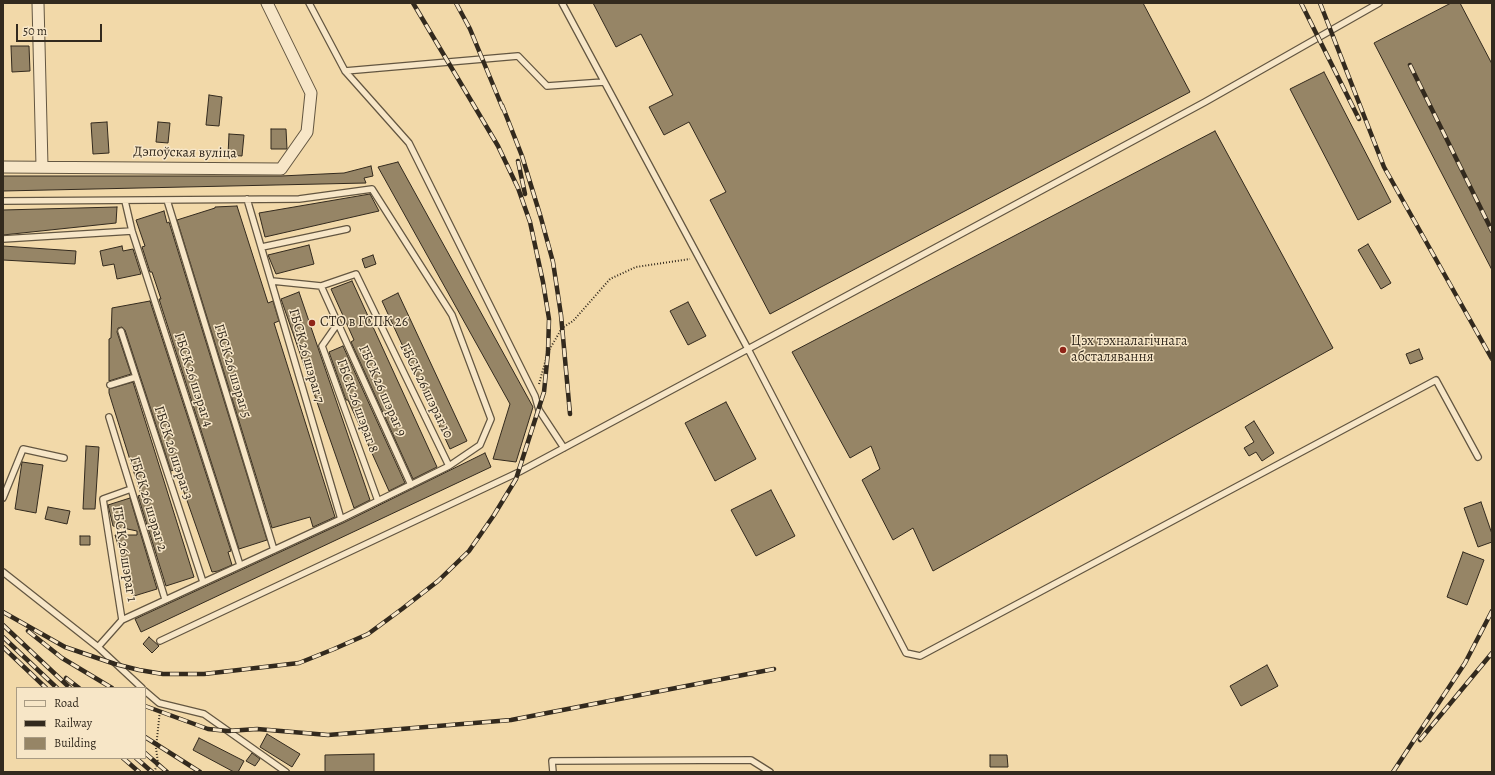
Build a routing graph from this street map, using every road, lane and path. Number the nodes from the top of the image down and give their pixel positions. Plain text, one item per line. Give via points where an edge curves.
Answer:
1 (38, 3) edge
2 (268, 3) edge
3 (309, 3) edge
4 (562, 3) edge
5 (1379, 3) edge
6 (345, 71) junction
7 (604, 82) junction
8 (42, 166) junction
9 (3, 167) edge
10 (167, 200) junction
11 (247, 200) junction
12 (3, 201) edge
13 (125, 201) junction
14 (347, 229) dead end
15 (132, 231) junction
16 (3, 240) edge
17 (262, 247) junction
18 (700, 258) junction
19 (272, 281) junction
20 (321, 286) junction
21 (338, 323) junction
22 (121, 332) dead end
23 (748, 349) junction
24 (136, 377) junction
25 (110, 385) dead end
26 (535, 396) junction
27 (108, 417) dead end
28 (564, 448) junction
29 (1478, 457) dead end
30 (64, 458) dead end
31 (449, 466) junction
32 (411, 485) junction
33 (131, 489) junction
34 (3, 498) edge
35 (378, 501) junction
36 (341, 519) junction
37 (274, 550) junction
38 (240, 565) junction
39 (3, 572) edge
40 (203, 582) junction
41 (165, 600) junction
42 (122, 620) junction
43 (160, 641) dead end
44 (98, 647) junction
45 (141, 687) edge
46 (146, 692) edge
47 (159, 703) junction
48 (154, 772) edge
49 (286, 772) edge
50 (553, 772) edge
51 (770, 772) edge

1 - 8 street
2 - 8 street, Дэпоўская вуліца via 311,93 307,132 281,169
3 - 6 lane
4 - 7 lane
5 - 23 lane via 1205,102
6 - 7 lane via 518,56 547,86
6 - 26 lane via 409,143
7 - 18 lane
8 - 9 street, Дэпоўская вуліца
10 - 11 lane
10 - 13 lane
10 - 37 lane, ГБСК 26 шэраг 5
11 - 17 lane, ГБСК 26 шэраг 7
11 - 31 lane via 299,199 372,190 452,315 491,419 480,445
12 - 13 lane
13 - 15 lane, ГБСК 26 шэраг 4
14 - 17 lane
15 - 16 lane
15 - 38 lane, ГБСК 26 шэраг 4
17 - 19 lane, ГБСК 26 шэраг 7
18 - 23 lane
18 - 26 path via 636,267 610,279 573,321 562,328 548,352
19 - 20 lane, ГБСК 26 шэраг 10
19 - 36 lane, ГБСК 26 шэраг 7
20 - 21 lane, ГБСК 26 шэраг 9
20 - 31 lane, ГБСК 26 шэраг 10 via 356,274
21 - 32 lane, ГБСК 26 шэраг 9
21 - 35 lane, ГБСК 26 шэраг 8 via 322,346
22 - 24 lane, ГБСК 26 шэраг 3
23 - 28 lane
23 - 29 lane via 906,653 920,656 1436,380
24 - 25 lane
24 - 40 lane, ГБСК 26 шэраг 3
26 - 28 lane via 539,410
27 - 33 lane, ГБСК 26 шэраг 2
28 - 43 lane via 519,472
30 - 34 lane via 23,448
31 - 32 lane
32 - 35 lane
33 - 41 lane, ГБСК 26 шэраг 2
33 - 42 lane, ГБСК 26 шэраг 1 via 102,500
35 - 36 lane
36 - 37 lane
37 - 38 lane
38 - 40 lane
39 - 44 lane
40 - 41 lane
41 - 42 lane
42 - 44 lane
44 - 45 lane
46 - 47 lane
47 - 48 path via 156,748 158,763
47 - 49 lane via 204,714
50 - 51 lane via 552,761 751,760

